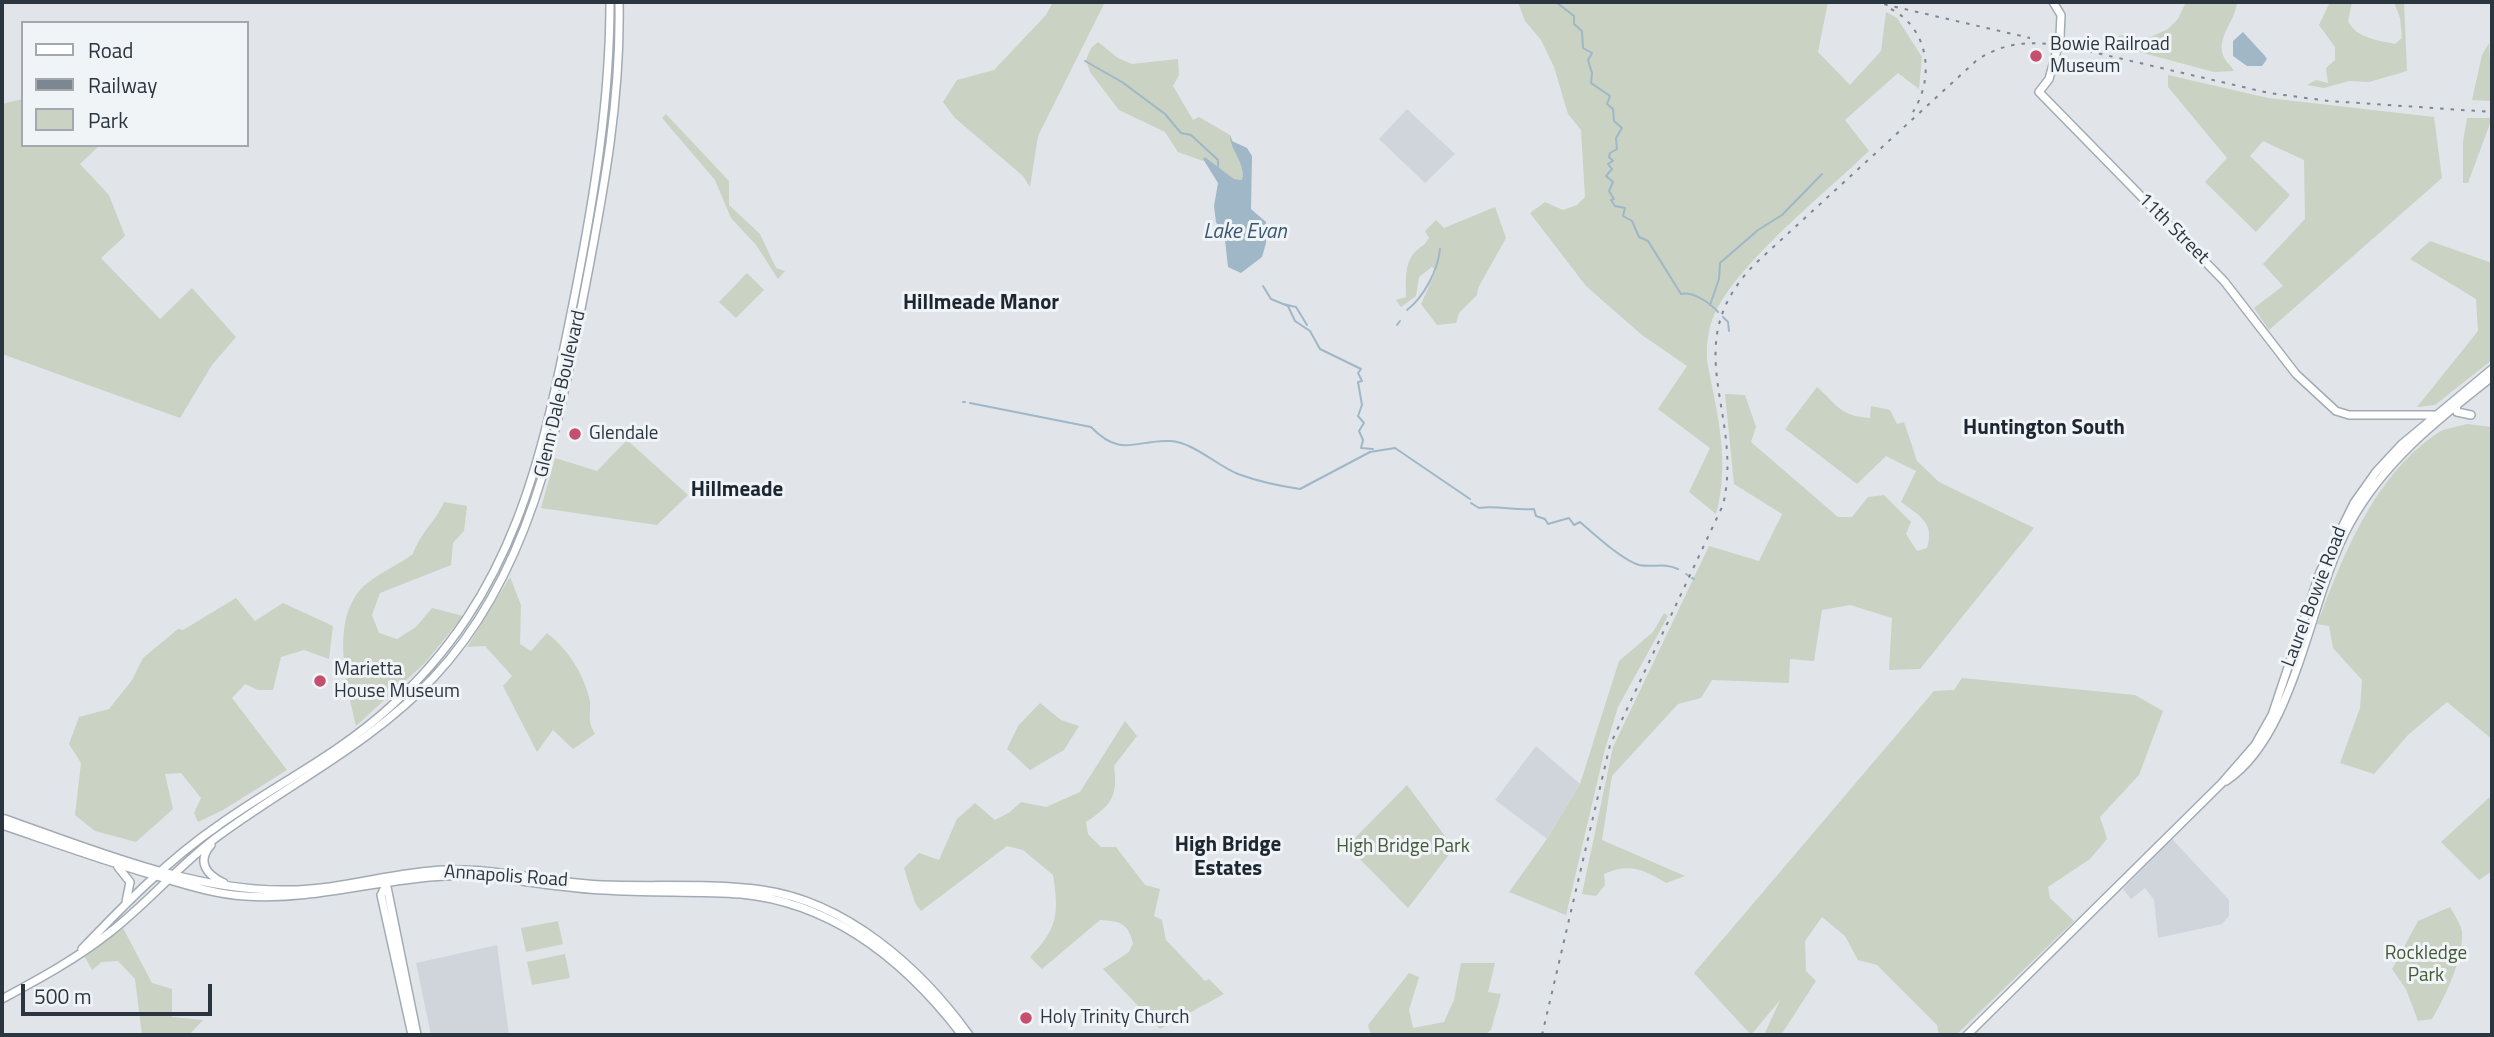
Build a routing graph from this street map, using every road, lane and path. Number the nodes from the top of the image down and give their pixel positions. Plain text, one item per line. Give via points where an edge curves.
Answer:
1 (610, 2) edge
2 (619, 2) edge
3 (2053, 2) edge
4 (2492, 369) edge
5 (2492, 377) edge
6 (2456, 405) junction
7 (2417, 415) junction
8 (2435, 415) junction
9 (2444, 415) junction
10 (2471, 415) dead end
11 (2423, 425) junction
12 (357, 740) junction
13 (2221, 784) junction
14 (2, 818) edge
15 (2, 825) edge
16 (224, 832) junction
17 (190, 846) junction
18 (128, 859) junction
19 (108, 862) junction
20 (160, 873) junction
21 (169, 876) junction
22 (387, 881) junction
23 (235, 887) junction
24 (197, 889) junction
25 (145, 900) junction
26 (114, 916) junction
27 (77, 955) junction
28 (2, 999) edge
29 (412, 1035) edge
30 (417, 1035) edge
31 (962, 1035) edge
32 (969, 1035) edge
33 (1967, 1035) edge

1 - 12 main road, Glenn Dale Boulevard via 605,118 554,399 527,497 470,615 434,664
2 - 12 main road, Glenn Dale Boulevard via 616,105 598,222 557,430 528,521 488,602 444,666 406,705
3 - 7 main road, 11th Street, bridge via 2061,15 2060,36 2049,79 2039,92 2224,281 2296,374 2330,406 2344,414
4 - 8 main road, Laurel Bowie Road
5 - 6 main road, Laurel Bowie Road
6 - 9 main road, Laurel Bowie Road
6 - 10 main road via 2457,412
7 - 8 main road, 11th Street
7 - 11 main road
8 - 9 main road, 11th Street
8 - 11 main road, Laurel Bowie Road
9 - 13 main road, Laurel Bowie Road via 2395,460 2358,509 2327,572 2276,720 2255,754
11 - 13 main road, Laurel Bowie Road via 2376,472 2340,526 2272,715 2255,745
12 - 16 main road via 341,757
12 - 17 main road, Glenn Dale Boulevard
13 - 33 main road, Laurel Bowie Road
14 - 18 main road, Annapolis Road
15 - 19 main road, Annapolis Road
16 - 21 main road
16 - 23 main road via 206,851 204,866 211,877
17 - 18 main road via 161,863
17 - 20 main road, Glenn Dale Boulevard
18 - 20 main road, Annapolis Road
19 - 20 main road, Annapolis Road
19 - 26 main road via 126,874 130,885 128,899
20 - 21 main road, Annapolis Road
20 - 26 main road, Glenn Dale Boulevard
21 - 23 main road, Annapolis Road
21 - 24 main road, Annapolis Road
21 - 25 main road
22 - 23 main road, Annapolis Road via 287,890
22 - 24 main road, Annapolis Road via 317,896 248,897
22 - 29 main road via 382,895
22 - 30 main road
22 - 31 main road, Annapolis Road via 472,877 776,900 830,919 871,944 903,968
22 - 32 main road, Annapolis Road via 444,870 475,871 601,885 741,887 779,894 836,915 874,938 923,981
24 - 25 main road via 166,887
25 - 27 main road
26 - 27 main road
27 - 28 main road

